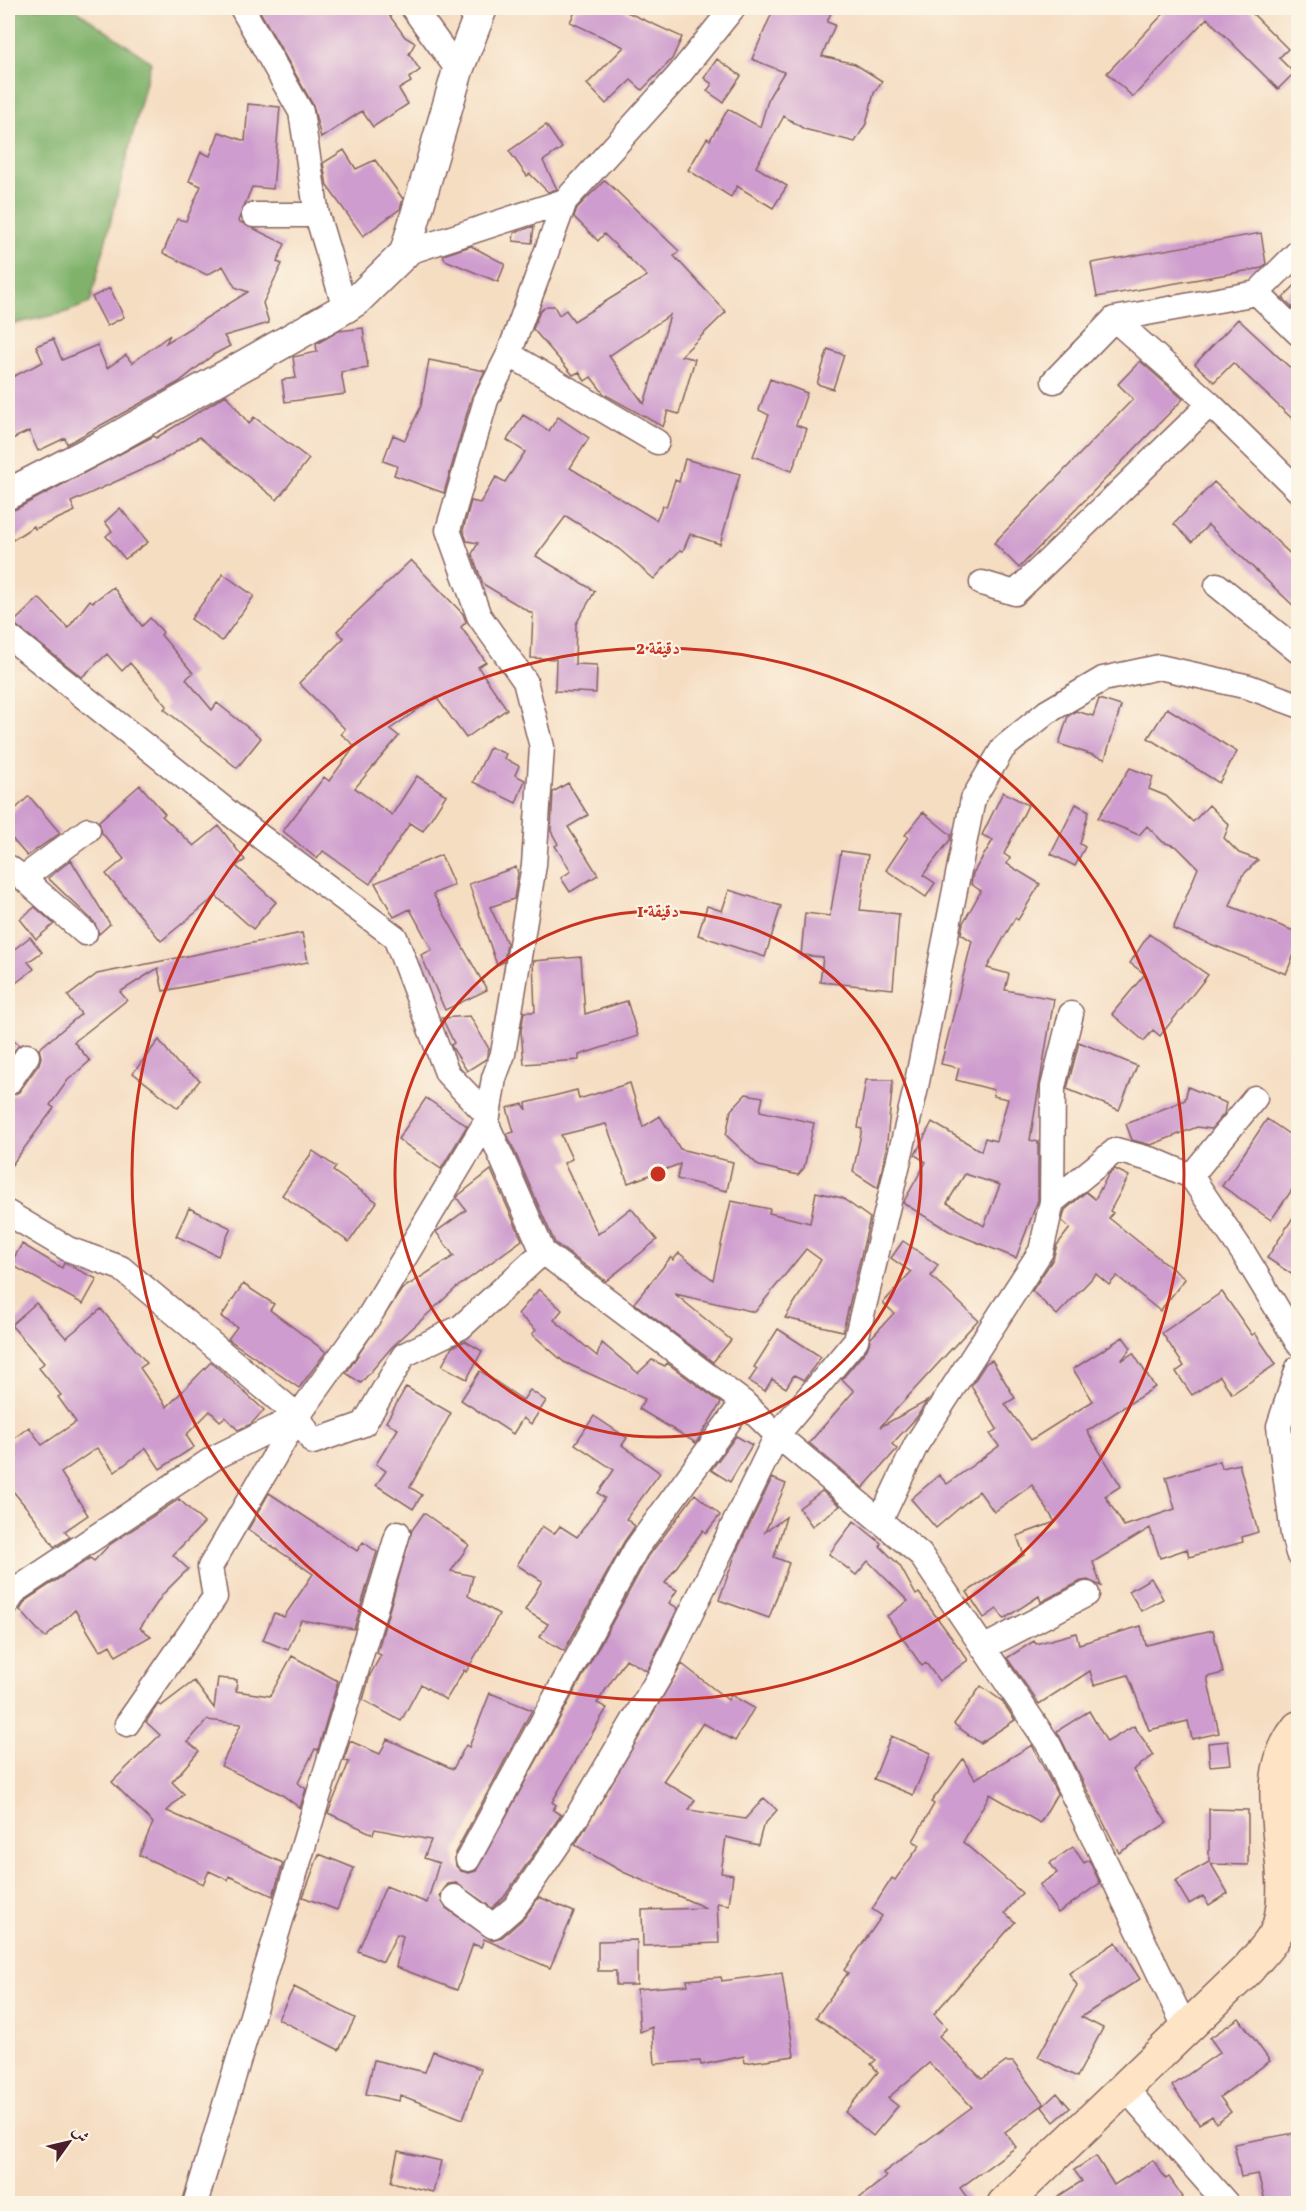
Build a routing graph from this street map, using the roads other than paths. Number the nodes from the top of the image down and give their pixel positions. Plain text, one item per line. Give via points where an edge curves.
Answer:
1 (242, 8) edge
2 (413, 8) edge
3 (482, 8) edge
4 (733, 8) edge
5 (458, 70) junction
6 (565, 201) junction
7 (254, 214) dead end
8 (317, 215) junction
9 (1299, 252) edge
10 (405, 253) junction
11 (1257, 293) junction
12 (345, 308) junction
13 (1114, 320) junction
14 (1299, 333) edge
15 (508, 354) junction
16 (1054, 381) dead end
17 (1210, 404) junction
18 (657, 442) dead end
19 (1299, 490) edge
20 (8, 494) edge
21 (982, 583) dead end
22 (1218, 585) dead end
23 (8, 636) edge
24 (1299, 651) edge
25 (1299, 705) edge
26 (88, 830) dead end
27 (15, 873) edge
28 (85, 933) dead end
29 (1071, 1014) dead end
30 (27, 1056) dead end
31 (8, 1083) edge
32 (1255, 1098) dead end
33 (487, 1119) junction
34 (1191, 1176) junction
35 (1052, 1202) junction
36 (8, 1213) edge
37 (543, 1252) junction
38 (1299, 1343) edge
39 (1299, 1368) edge
40 (743, 1402) junction
41 (297, 1416) junction
42 (777, 1435) junction
43 (880, 1521) junction
44 (398, 1533) dead end
45 (1299, 1553) edge
46 (1087, 1594) dead end
47 (8, 1602) edge
48 (983, 1648) junction
49 (127, 1724) dead end
50 (1299, 1728) edge
51 (468, 1859) dead end
52 (454, 1897) dead end
53 (1185, 2027) junction
54 (1125, 2088) junction
55 (195, 2204) edge
56 (1004, 2204) edge
57 (1227, 2204) edge

1 - 8 street via 301,112
2 - 5 street
3 - 5 street
4 - 6 street via 678,76
5 - 10 street
6 - 10 street
6 - 15 street
7 - 8 street
8 - 12 street
9 - 11 street
10 - 12 street
11 - 13 street
11 - 14 street
12 - 20 street
13 - 16 street
13 - 17 street
15 - 18 street
15 - 33 street via 486,400 448,530 479,616 525,681 542,747 534,865 503,1054 494,1078
17 - 19 street
17 - 21 street via 1015,593
22 - 24 street
23 - 33 street via 238,820 395,937 447,1072
25 - 42 street via 1249,687 1159,667 1103,679 1047,712 1003,748 973,799 915,1092 856,1340
26 - 27 street
27 - 28 street
29 - 35 street via 1053,1087
30 - 31 street
32 - 34 street
33 - 37 street
33 - 41 street via 370,1315
34 - 35 street via 1116,1150
34 - 38 street
35 - 43 street via 1041,1251 916,1445
36 - 41 street via 68,1248 121,1268
37 - 40 street
37 - 41 street via 461,1327 404,1355 364,1424 313,1442
39 - 45 street via 1279,1426 1293,1535
40 - 42 street
40 - 51 street via 636,1549
41 - 47 street via 214,1458 16,1590
41 - 49 street via 210,1567 215,1597
42 - 43 street
42 - 52 street via 664,1669 578,1815 515,1907 494,1926
43 - 48 street via 920,1554
44 - 55 street
46 - 48 street
48 - 53 street via 1049,1744
50 - 53 main road via 1287,1742 1279,1769 1278,1832 1283,1878 1280,1923 1249,1968
53 - 54 main road
54 - 56 main road
54 - 57 street

